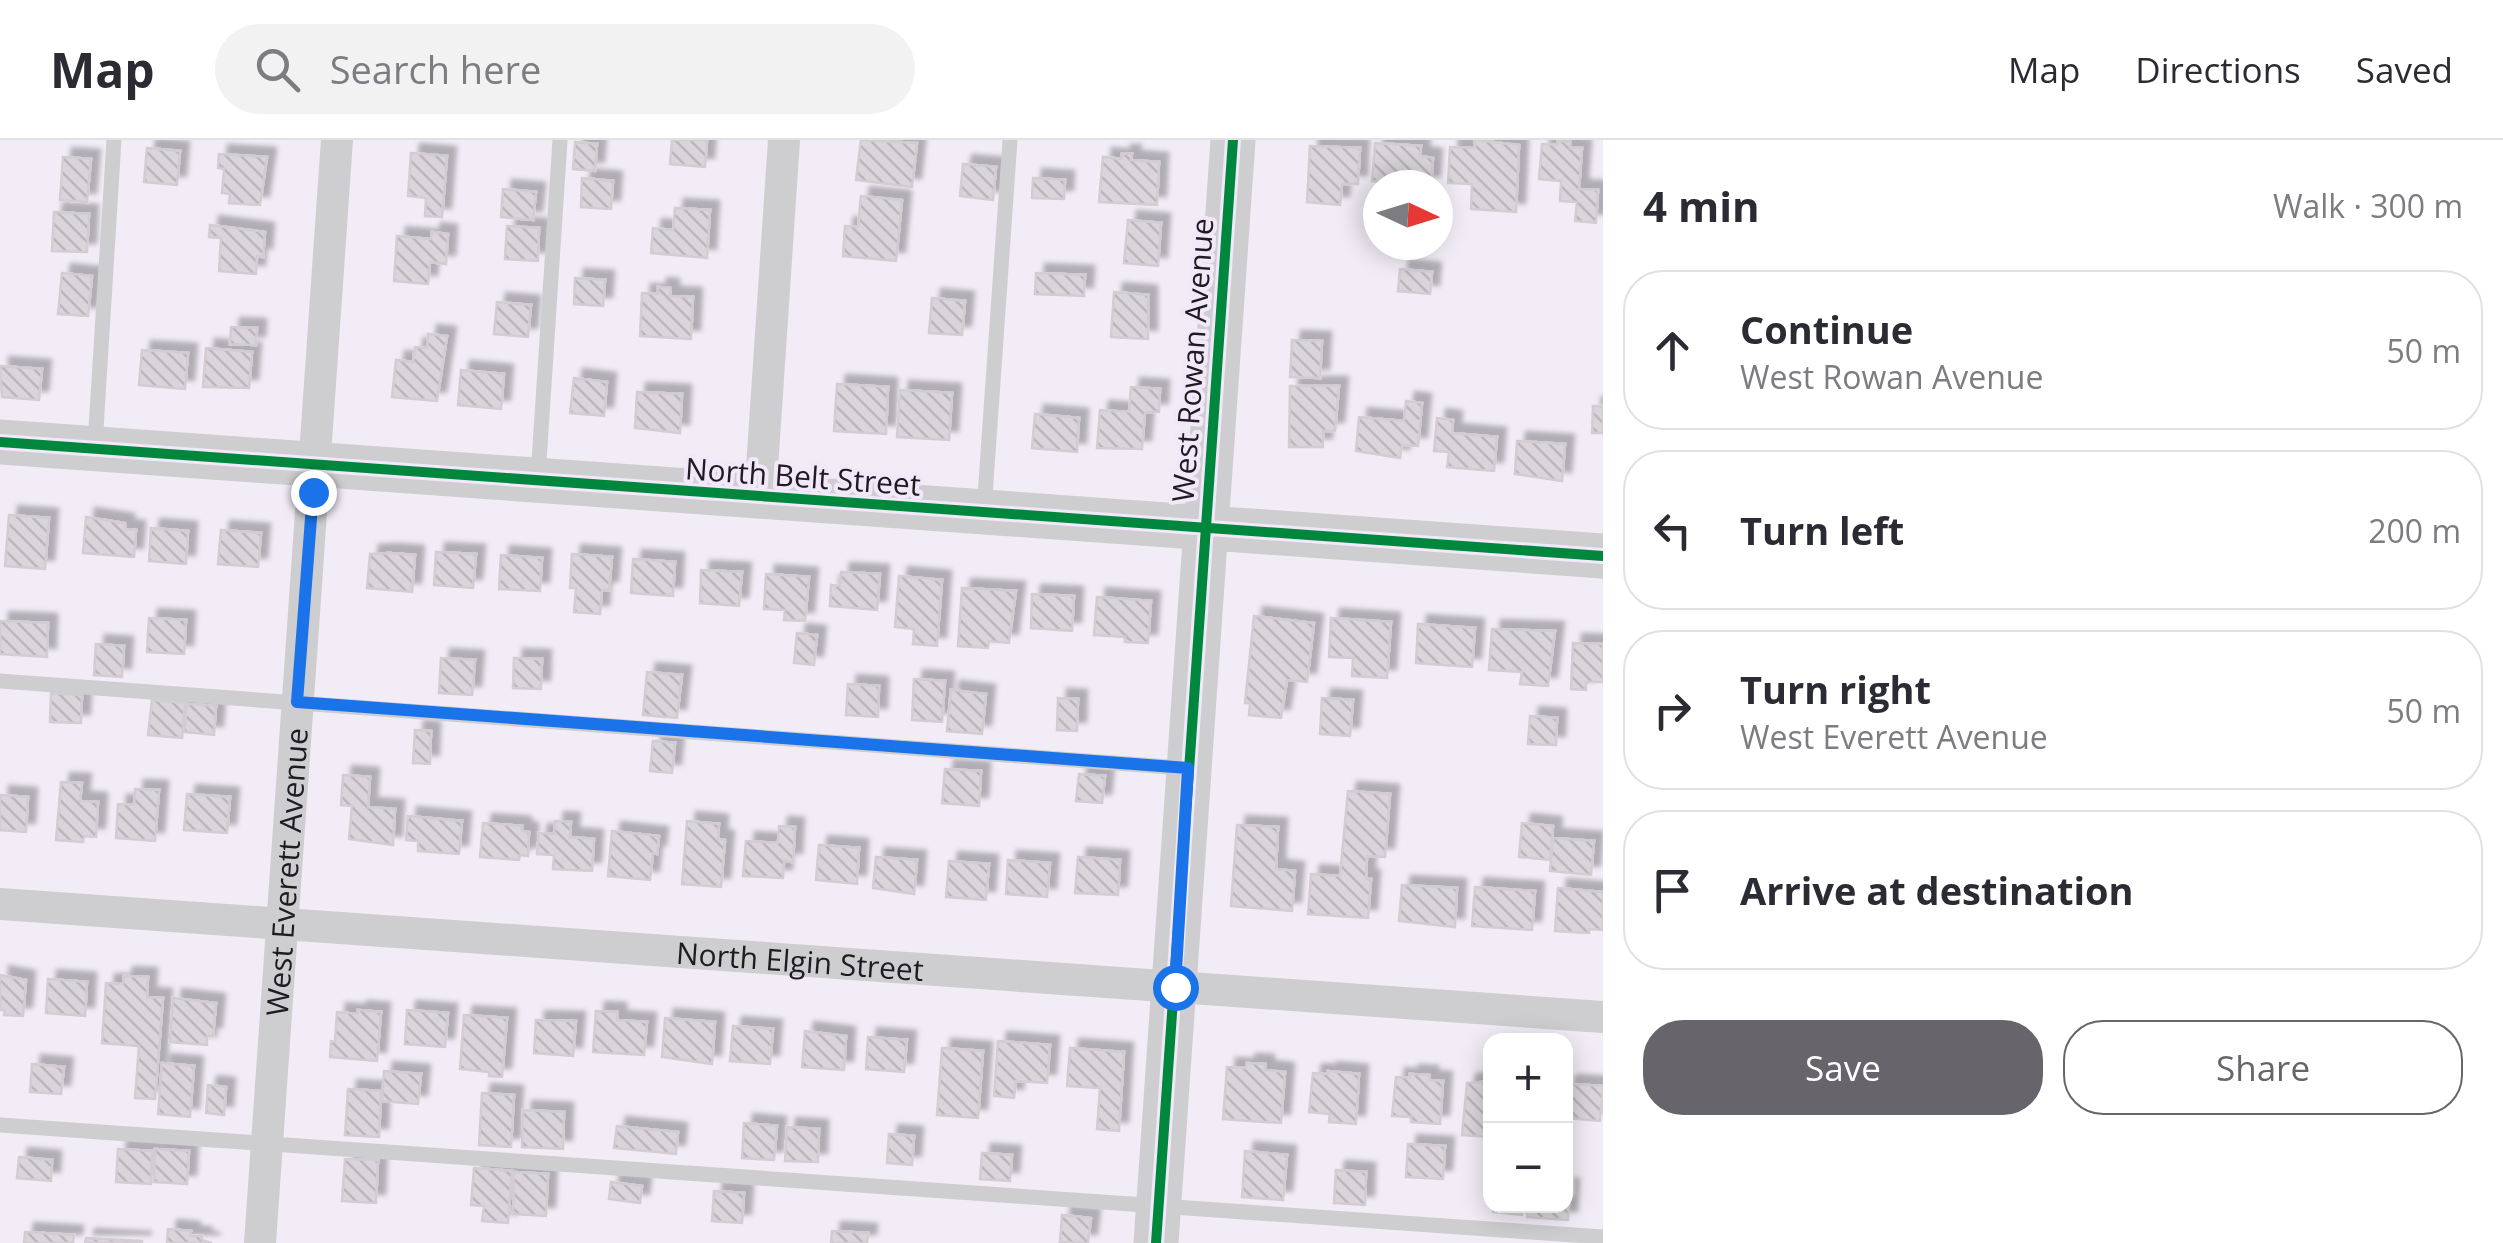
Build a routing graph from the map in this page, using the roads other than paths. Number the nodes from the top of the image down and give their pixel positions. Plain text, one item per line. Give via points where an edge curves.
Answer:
1 (114, 140) edge
2 (338, 140) edge
3 (560, 140) edge
4 (784, 140) edge
5 (1010, 140) edge
6 (1233, 140) edge
7 (0, 442) edge
8 (94, 448) junction
9 (315, 463) junction
10 (538, 481) junction
11 (760, 498) junction
12 (984, 514) junction
13 (1205, 529) junction
14 (1603, 556) edge
15 (0, 681) edge
16 (297, 702) junction
17 (1188, 768) junction
18 (0, 904) edge
19 (281, 924) junction
20 (1175, 987) junction
21 (1603, 1017) edge
22 (0, 1125) edge
23 (266, 1144) junction
24 (1158, 1224) edge
25 (1603, 1238) edge
26 (260, 1243) edge

1 - 8 lane
2 - 9 street, West Everett Avenue
3 - 10 lane
4 - 11 street
5 - 12 lane
6 - 13 street, West Rowan Avenue
7 - 8 street, North Belt Street
8 - 9 street, North Belt Street
9 - 10 street, North Belt Street
9 - 16 street, West Everett Avenue
10 - 11 street, North Belt Street
11 - 12 street, North Belt Street
12 - 13 street, North Belt Street
13 - 14 street, North Belt Street
13 - 17 street, West Rowan Avenue
15 - 16 lane
16 - 17 lane
16 - 19 street, West Everett Avenue
17 - 20 street, West Rowan Avenue
18 - 19 street, North Elgin Street
19 - 20 street, North Elgin Street
19 - 23 street, West Everett Avenue
20 - 21 street, North Elgin Street
20 - 24 street, West Rowan Avenue
22 - 23 lane
23 - 24 lane
23 - 26 street, West Everett Avenue
24 - 25 lane

